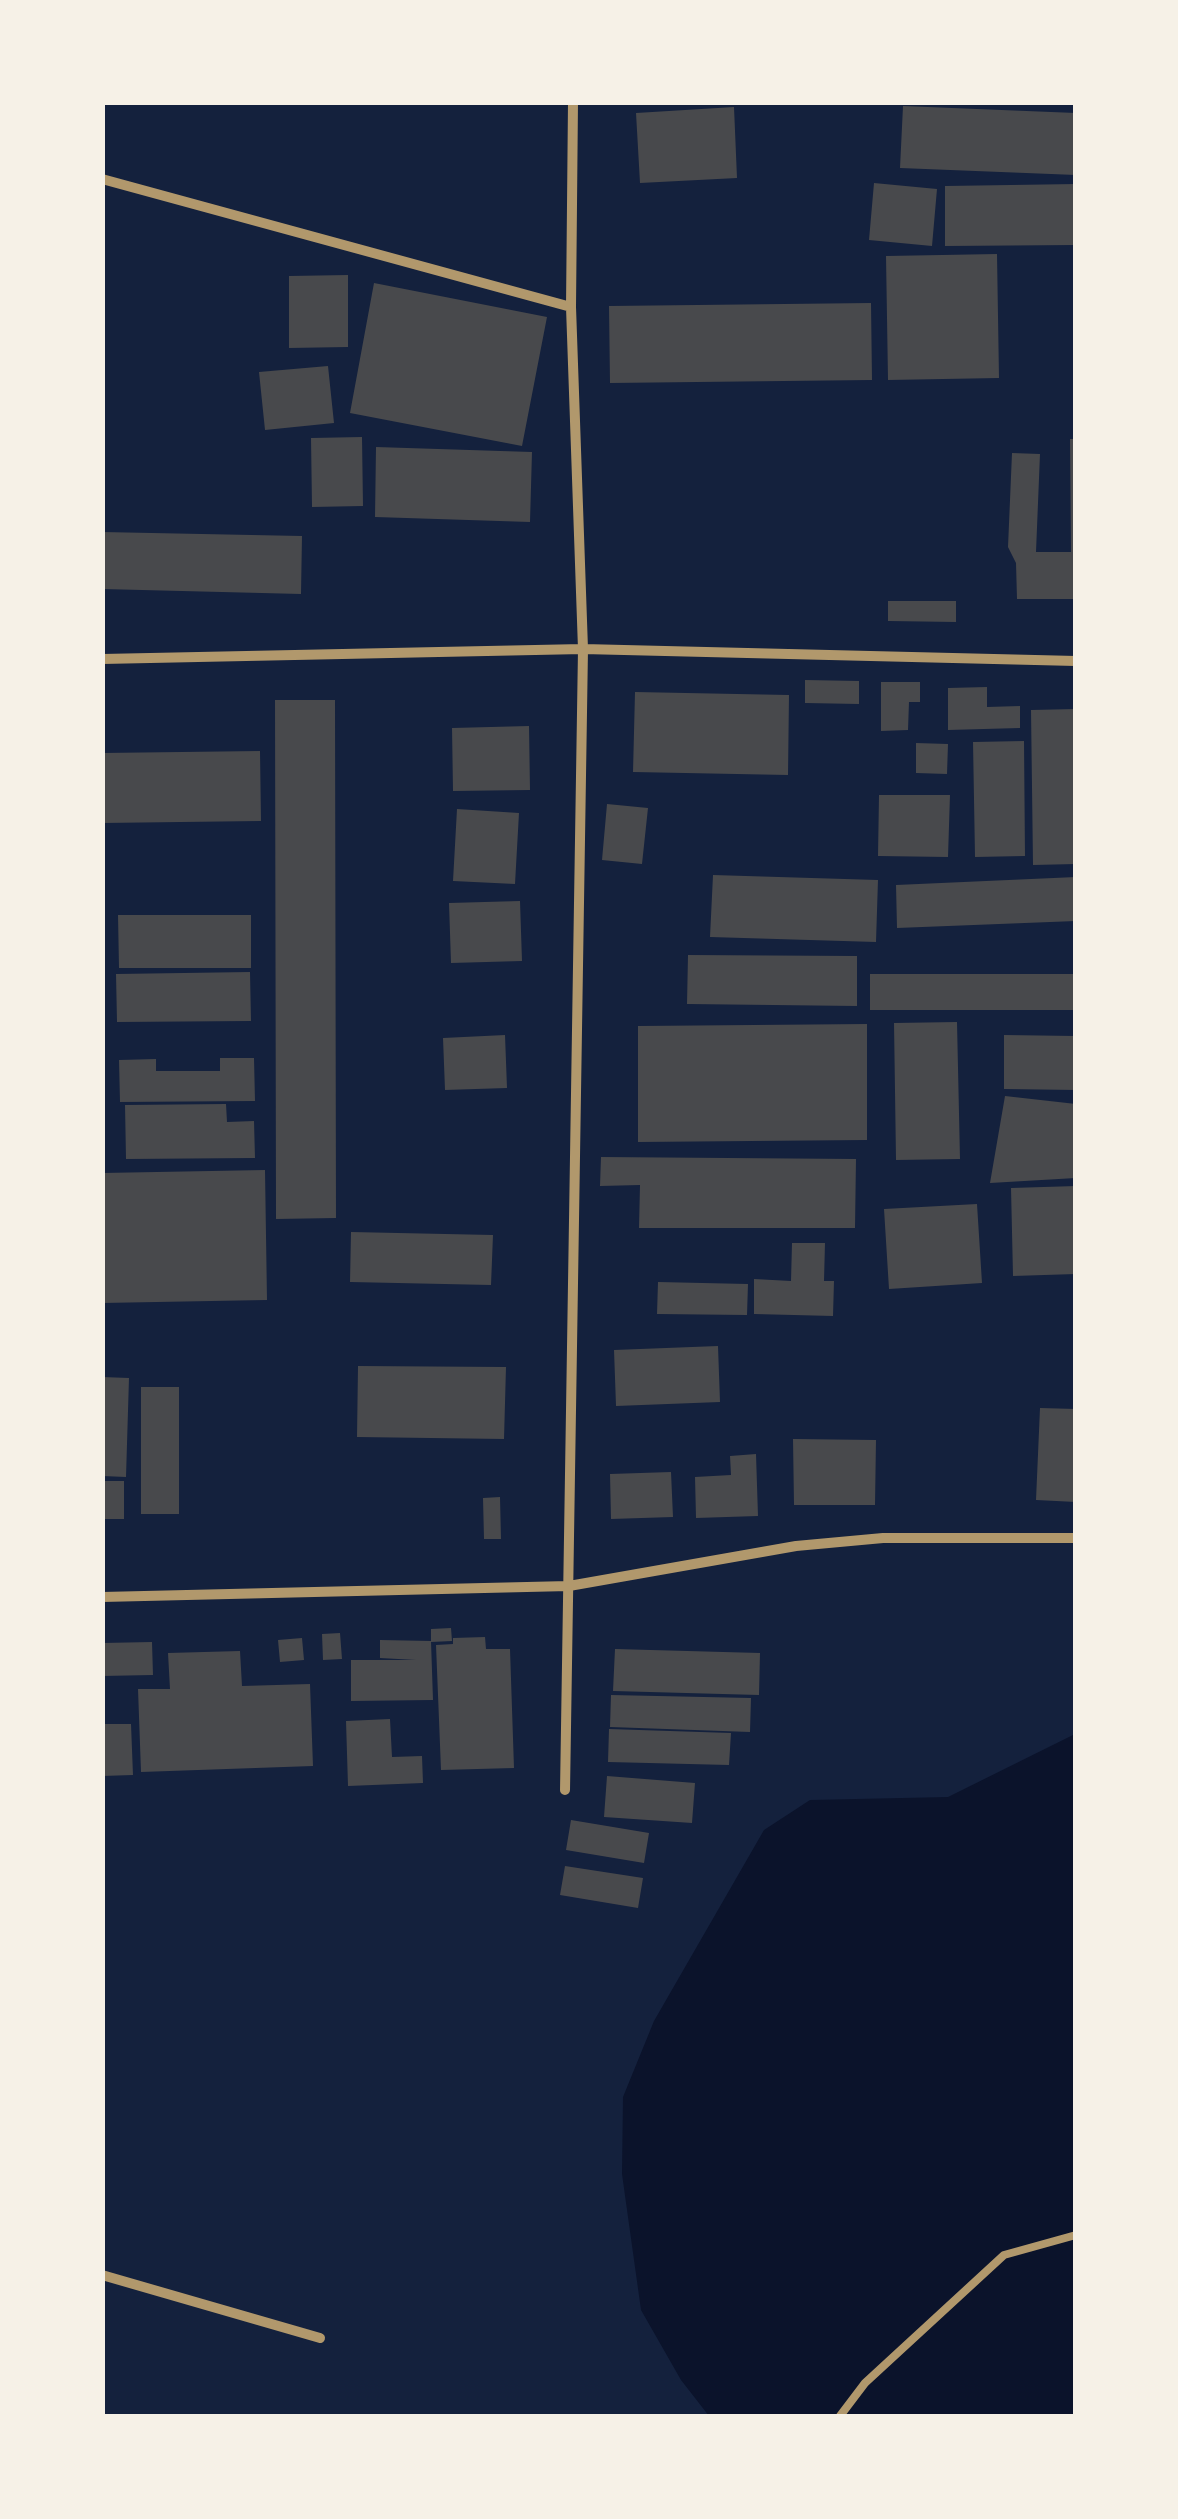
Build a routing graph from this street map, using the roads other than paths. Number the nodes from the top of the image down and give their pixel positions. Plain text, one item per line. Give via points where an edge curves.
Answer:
1 (573, 102) edge
2 (102, 178) edge
3 (570, 308) junction
4 (583, 649) junction
5 (102, 659) edge
6 (1076, 661) edge
7 (1076, 1538) edge
8 (569, 1586) junction
9 (102, 1596) edge
10 (565, 1790) dead end
11 (1076, 2235) edge
12 (102, 2276) edge
13 (320, 2338) dead end
14 (840, 2416) edge

1 - 3 street
2 - 3 street
3 - 4 street
4 - 5 street
4 - 6 street
4 - 8 street
7 - 8 street via 883,1538 796,1546
8 - 9 street
8 - 10 street
11 - 14 lane via 1004,2256
12 - 13 street

